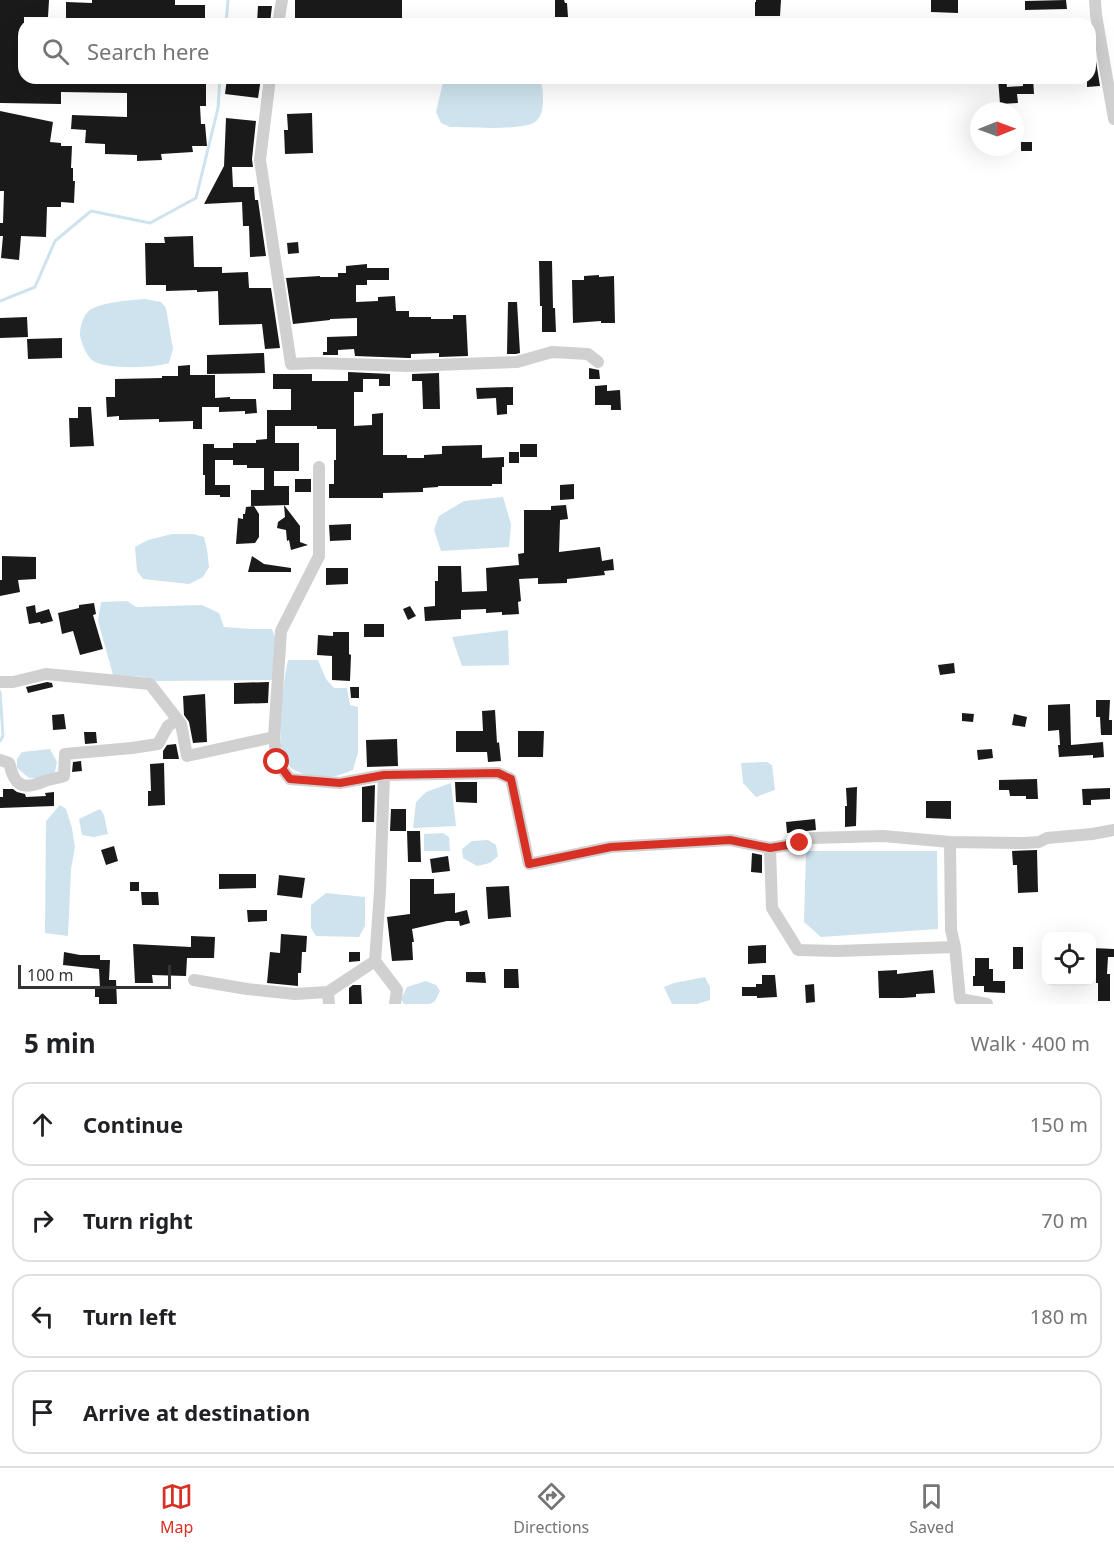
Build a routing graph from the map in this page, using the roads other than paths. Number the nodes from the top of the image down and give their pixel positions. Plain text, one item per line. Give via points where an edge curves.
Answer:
1 (282, 0) edge
2 (1095, 0) edge
3 (279, 18) edge
4 (1096, 18) edge
5 (1096, 20) edge
6 (269, 84) edge
7 (1114, 119) edge
8 (598, 362) dead end
9 (319, 467) dead end
10 (0, 682) edge
11 (177, 720) junction
12 (274, 737) junction
13 (0, 760) edge
14 (384, 775) junction
15 (1114, 830) edge
16 (950, 842) junction
17 (770, 848) junction
18 (955, 947) junction
19 (375, 961) junction
20 (194, 980) dead end
21 (328, 998) edge
22 (960, 1001) edge
23 (395, 1004) edge
24 (987, 1004) edge

1 - 3 street
2 - 4 street
5 - 7 street
6 - 8 street via 260,160 291,364 408,366 517,362 552,352 588,354
9 - 12 street via 319,556 281,631
10 - 11 street via 46,674 150,684
11 - 12 street via 187,756
11 - 13 street via 168,726 158,744 65,754 64,776 34,786 17,782 9,763
12 - 14 street via 277,762 290,779 340,783
14 - 17 street via 498,773 511,779 529,864 611,847 730,840
14 - 19 street
15 - 16 street via 1039,842
16 - 17 street via 883,836 812,838
16 - 18 street via 951,930
17 - 18 street via 772,908 798,950
18 - 22 street
19 - 21 street
19 - 23 street via 397,990
20 - 21 street
22 - 24 street

